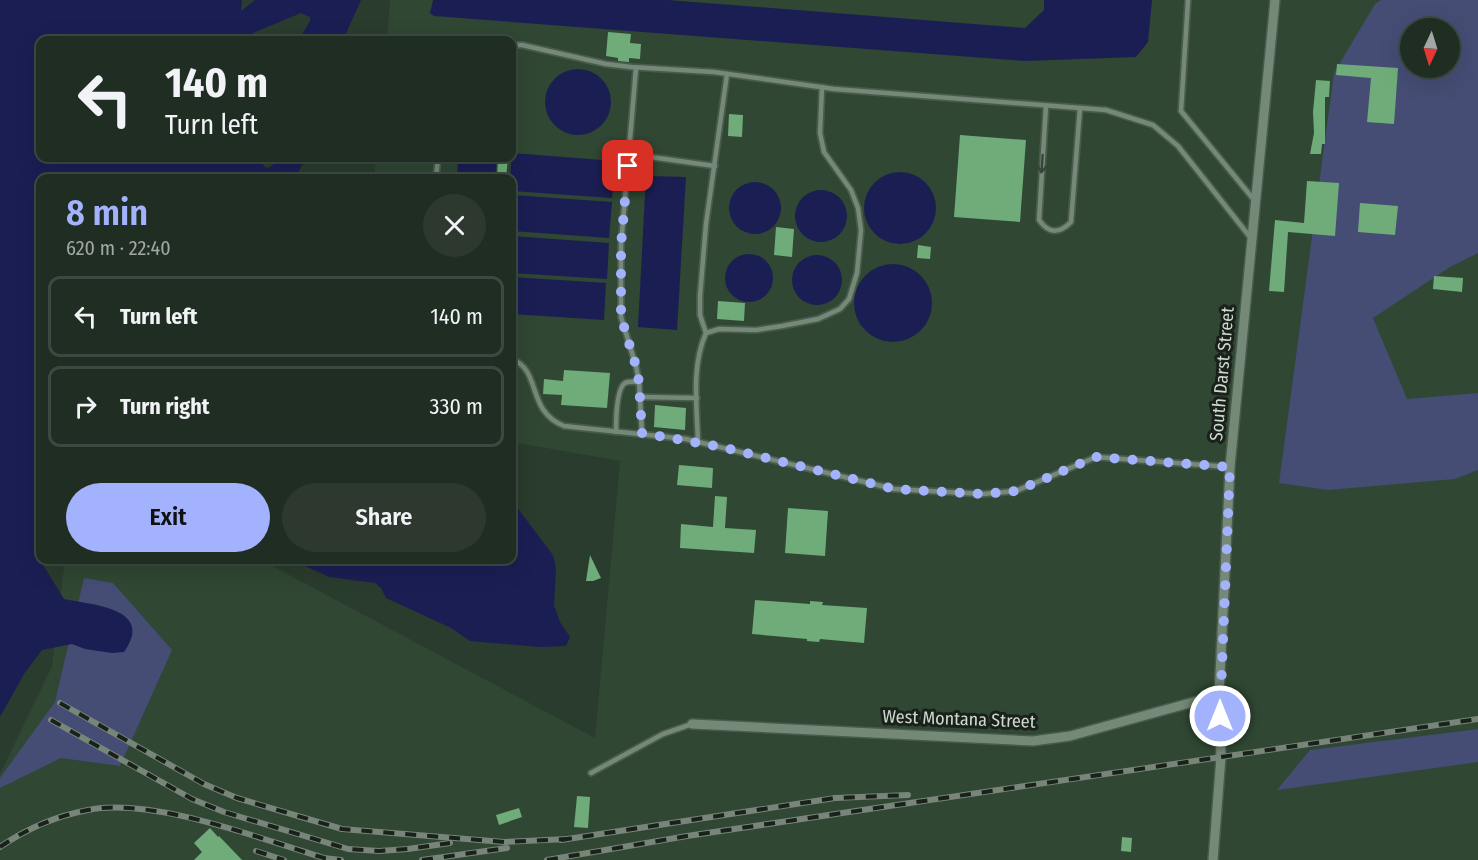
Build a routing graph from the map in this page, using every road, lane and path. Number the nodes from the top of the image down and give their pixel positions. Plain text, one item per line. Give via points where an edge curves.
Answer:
1 (1188, 0) edge
2 (1275, 0) edge
3 (516, 45) edge
4 (636, 68) junction
5 (727, 74) junction
6 (822, 87) junction
7 (1046, 106) junction
8 (1080, 108) junction
9 (629, 154) junction
10 (715, 166) junction
11 (1256, 202) junction
12 (1252, 240) junction
13 (706, 333) junction
14 (516, 360) edge
15 (639, 382) junction
16 (641, 397) junction
17 (697, 398) junction
18 (616, 432) junction
19 (642, 433) junction
20 (698, 442) junction
21 (1230, 467) junction
22 (1219, 695) junction
23 (692, 724) joint
24 (591, 773) dead end
25 (1214, 860) edge

1 - 11 lane via 1181,111
2 - 11 street, South Darst Street
3 - 4 lane
4 - 5 lane
4 - 9 lane
5 - 6 lane
5 - 10 lane
6 - 7 lane
6 - 13 lane via 820,133 824,152 851,190 861,230 849,298 840,309 818,319 756,330 719,329
7 - 8 lane
7 -> 8 lane via 1039,220 1044,228 1053,231 1062,230 1071,222
8 - 12 lane via 1106,110 1153,125 1178,146
9 - 10 lane
9 - 15 lane via 621,245 621,317
10 - 13 lane via 700,296 700,315
11 - 12 street, South Darst Street
12 - 21 street, South Darst Street
13 - 17 lane via 697,363
14 - 18 lane via 523,363 536,398 554,423
15 - 16 lane
15 - 18 lane via 621,386
16 - 17 lane
16 - 19 lane
17 - 20 lane
18 - 19 lane
19 - 20 lane
20 - 21 lane via 894,489 983,494 1016,491 1096,457
21 - 22 street, South Darst Street
22 - 23 street, West Montana Street via 1070,736 1033,741
22 - 25 street, South Darst Street via 1221,757
23 - 24 lane via 663,734

